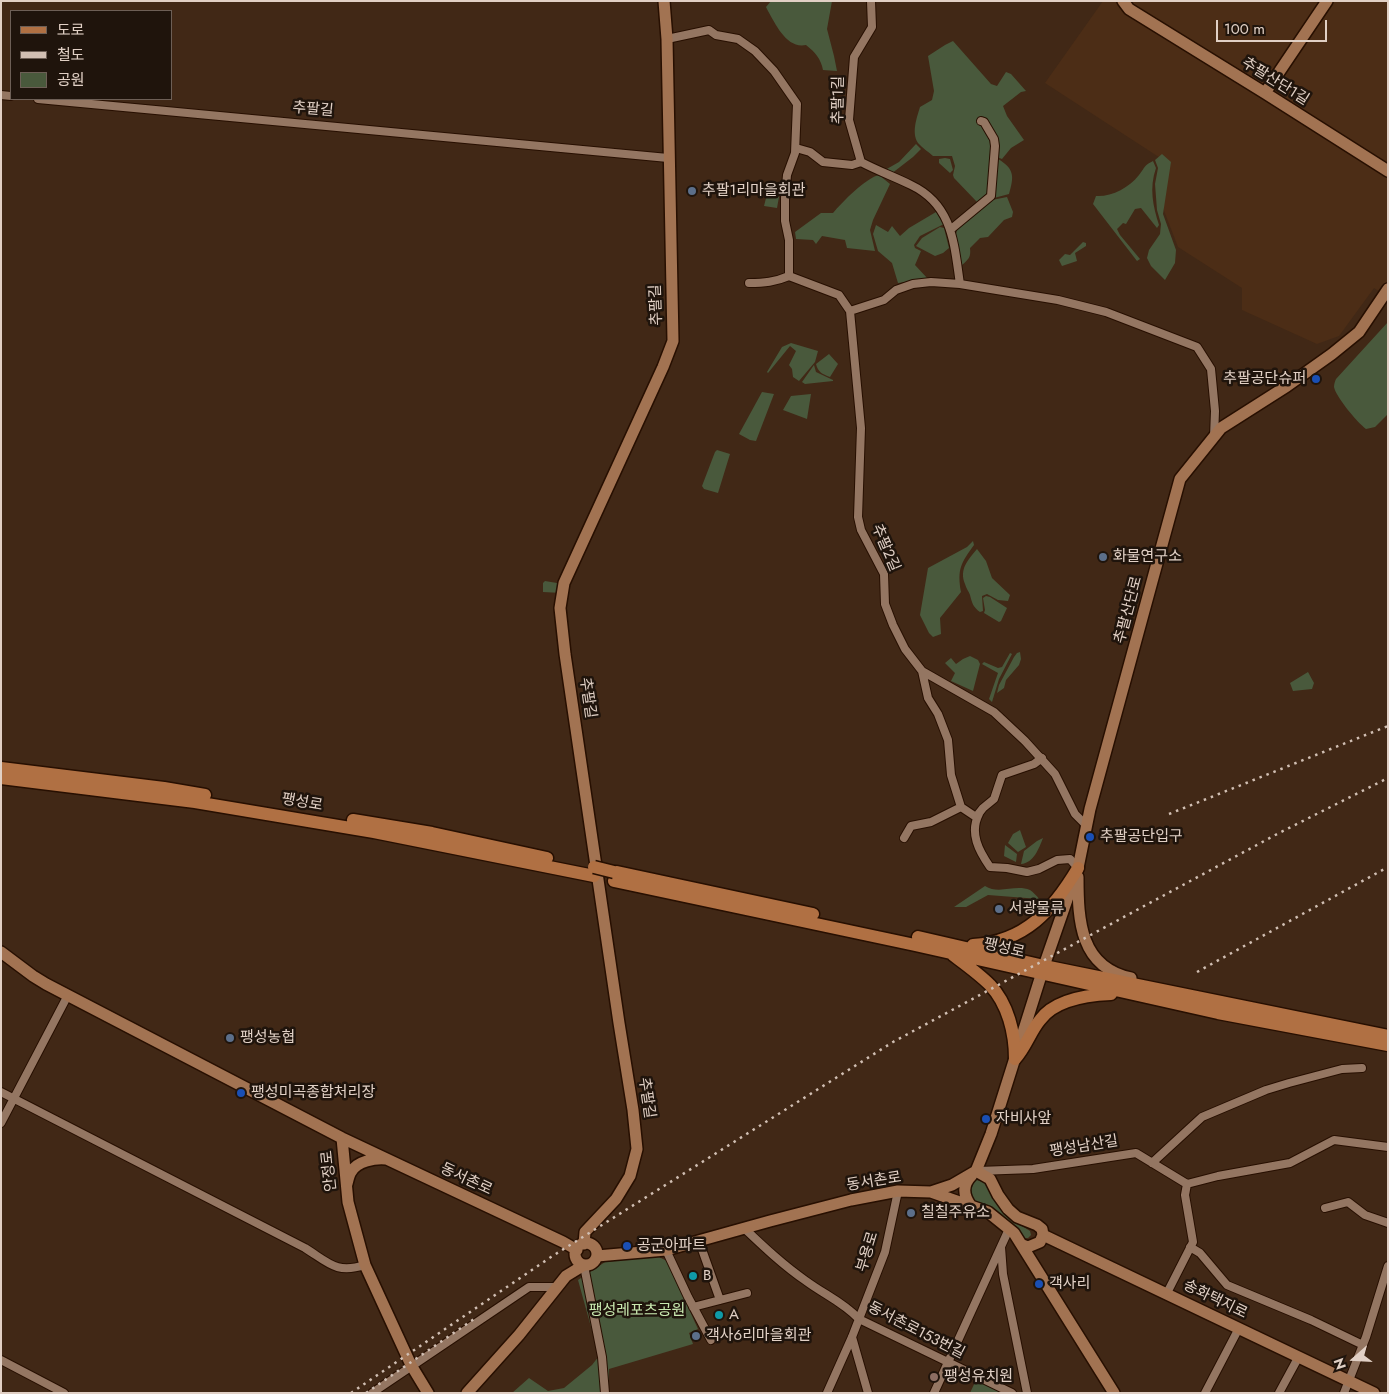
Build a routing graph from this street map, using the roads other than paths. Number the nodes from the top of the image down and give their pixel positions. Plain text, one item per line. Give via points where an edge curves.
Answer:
1 (664, 1) edge
2 (871, 1) edge
3 (1123, 1) edge
4 (1327, 1) edge
5 (667, 39) junction
6 (1265, 93) junction
7 (53, 100) edge
8 (981, 121) dead end
9 (796, 148) junction
10 (668, 158) junction
11 (861, 162) junction
12 (1388, 171) edge
13 (950, 230) junction
14 (789, 276) junction
15 (749, 283) dead end
16 (960, 284) junction
17 (1388, 289) edge
18 (850, 311) junction
19 (1214, 437) junction
20 (922, 671) junction
21 (1042, 758) junction
22 (1, 768) edge
23 (4, 780) edge
24 (960, 807) junction
25 (979, 814) junction
26 (1086, 825) junction
27 (904, 838) dead end
28 (1078, 868) junction
29 (594, 872) junction
30 (955, 950) junction
31 (3, 951) edge
32 (1042, 970) junction
33 (1144, 992) junction
34 (68, 995) junction
35 (1388, 1036) edge
36 (1388, 1045) edge
37 (1015, 1059) junction
38 (1362, 1068) dead end
39 (1, 1092) edge
40 (14, 1098) junction
41 (1, 1123) edge
42 (342, 1138) junction
43 (1388, 1147) edge
44 (387, 1159) junction
45 (1152, 1163) junction
46 (976, 1171) junction
47 (1186, 1184) junction
48 (347, 1186) junction
49 (898, 1191) junction
50 (931, 1192) junction
51 (971, 1206) junction
52 (1324, 1208) dead end
53 (1388, 1223) edge
54 (744, 1228) junction
55 (1009, 1229) junction
56 (1043, 1235) junction
57 (699, 1241) junction
58 (1023, 1245) junction
59 (1001, 1246) junction
60 (580, 1247) junction
61 (1190, 1247) junction
62 (666, 1250) junction
63 (597, 1256) junction
64 (365, 1265) junction
65 (585, 1265) junction
66 (1388, 1266) edge
67 (557, 1287) junction
68 (747, 1292) dead end
69 (1167, 1293) junction
70 (720, 1300) junction
71 (693, 1307) junction
72 (859, 1320) junction
73 (1239, 1328) junction
74 (852, 1338) junction
75 (711, 1340) dead end
76 (1363, 1345) junction
77 (1298, 1358) junction
78 (1, 1360) edge
79 (948, 1363) junction
80 (411, 1366) junction
81 (1350, 1381) junction
82 (1112, 1392) edge
83 (64, 1393) edge
84 (372, 1393) edge
85 (428, 1393) edge
86 (468, 1393) edge
87 (604, 1393) edge
88 (827, 1393) edge
89 (868, 1393) edge
90 (934, 1393) edge
91 (1012, 1393) edge
92 (1027, 1393) edge
93 (1205, 1393) edge
94 (1278, 1393) edge
95 (1344, 1393) edge
96 (1374, 1393) edge

1 - 5 street, 추팔길
2 - 11 street, 추팔1길 via 872,27 854,57 850,120
3 - 6 street, 추팔산단1길 via 1129,9
4 - 6 street
5 - 9 street via 709,30 716,35 738,39 755,51 774,70 797,104
5 - 10 street, 추팔길
6 - 12 street, 추팔산단1길
7 - 10 street, 추팔길
8 - 13 street via 996,146 991,196
9 - 11 street via 810,152 823,162 852,165
9 - 14 street via 787,175 785,198
10 - 60 street, 추팔길 via 673,341 564,583 560,608 637,1149 630,1176 616,1199 585,1232
11 - 13 street via 912,185 932,198 944,214
13 - 16 street
14 - 15 street via 767,284
14 - 18 street via 839,295
16 - 18 street via 913,284 896,290 884,300
16 - 19 street via 1058,300 1096,310 1197,347 1211,369
17 - 19 street, 추팔산단로 via 1359,332 1287,386 1221,428
18 - 20 street, 추팔2길 via 861,428 858,517 861,530 884,574 885,604 893,625 905,649
19 - 26 street, 추팔산단로 via 1180,479
20 - 21 street, 추팔2길 via 994,712
20 - 24 street via 928,698 948,740 951,775
21 - 25 street via 1002,775 994,799
21 - 26 street, 추팔2길 via 1055,774 1074,814
22 - 29 main road, 팽성로 via 173,789 432,833
23 - 29 main road, 팽성로 via 195,802
24 - 25 street via 976,817
24 - 27 street via 931,822 911,826
25 - 28 street via 975,821 976,843 990,867 1027,872 1057,860 1070,859
26 - 28 street, 추팔산단로
28 - 30 main road via 1053,905 1028,927 1000,941
28 - 32 street, 추팔산단로
28 - 33 street via 1081,924 1091,951 1107,969 1140,980
29 - 30 main road, 팽성로, bridge
30 - 32 main road, 팽성로
30 - 37 main road via 1000,999 1011,1026
31 - 34 street, 안정로 via 33,976
32 - 33 main road, 팽성로
32 - 37 street
33 - 35 main road, 팽성로
33 - 36 main road, 팽성로
33 - 37 main road via 1101,994 1058,1006 1039,1021
34 - 40 street
34 - 42 street, 안정로
37 - 46 street
38 - 45 street via 1342,1069 1266,1090 1202,1118
39 - 40 street
40 - 41 street
40 - 64 street via 338,1268
42 - 44 street, 동서촌로
42 - 48 street, 안정로
43 - 47 street via 1334,1140 1290,1163
44 - 48 street via 360,1164 351,1171
44 - 60 street, 동서촌로 via 554,1238
45 - 46 street, 팽성남산길 via 1136,1153 1033,1169
45 - 47 street, 팽성남산길
46 - 50 street via 952,1185
46 - 51 street via 965,1185 964,1194
46 - 56 street, 송화택지로 via 990,1180 1008,1210 1038,1225
47 - 61 street via 1193,1242
48 - 64 street, 안정로 via 348,1202
49 - 50 street, 동서촌로
49 - 54 street, 동서촌로
49 - 72 street, 부용로 via 885,1252
50 - 51 street, 동서촌로
51 - 55 street, 동서촌로 via 988,1212
52 - 53 street via 1348,1202 1365,1214
54 - 57 street, 동서촌로
54 - 72 street, 동서촌로153번길 via 763,1248 806,1282 848,1308
55 - 58 street, 동서촌로
55 - 59 street
56 - 58 street via 1040,1242 1028,1247
56 - 69 street, 송화택지로
57 - 62 street, 동서촌로
57 - 70 street
58 - 82 street, 동서촌로
59 - 79 street
59 - 92 street via 1003,1274
60 - 63 street via 589,1244
60 - 65 street via 577,1259
61 - 69 street
61 - 76 street via 1200,1253 1227,1286
62 - 63 street, 동서촌로
62 - 71 street
63 - 65 street via 594,1262
64 - 80 street, 안정로
65 - 67 street via 566,1276
65 - 87 street via 602,1357
66 - 76 street
67 - 80 street via 529,1287
67 - 86 street
68 - 70 street
69 - 73 street, 송화택지로
70 - 71 street
71 - 75 street
72 - 74 street, 부용로
72 - 79 street, 동서촌로153번길
73 - 77 street, 송화택지로
73 - 93 street
74 - 88 street, 부용로
74 - 89 street
76 - 81 street
77 - 81 street, 송화택지로
77 - 94 street
78 - 83 street
79 - 90 street
79 - 91 street, 동서촌로153번길
80 - 84 street
80 - 85 street, 안정로
81 - 95 street
81 - 96 street, 송화택지로

